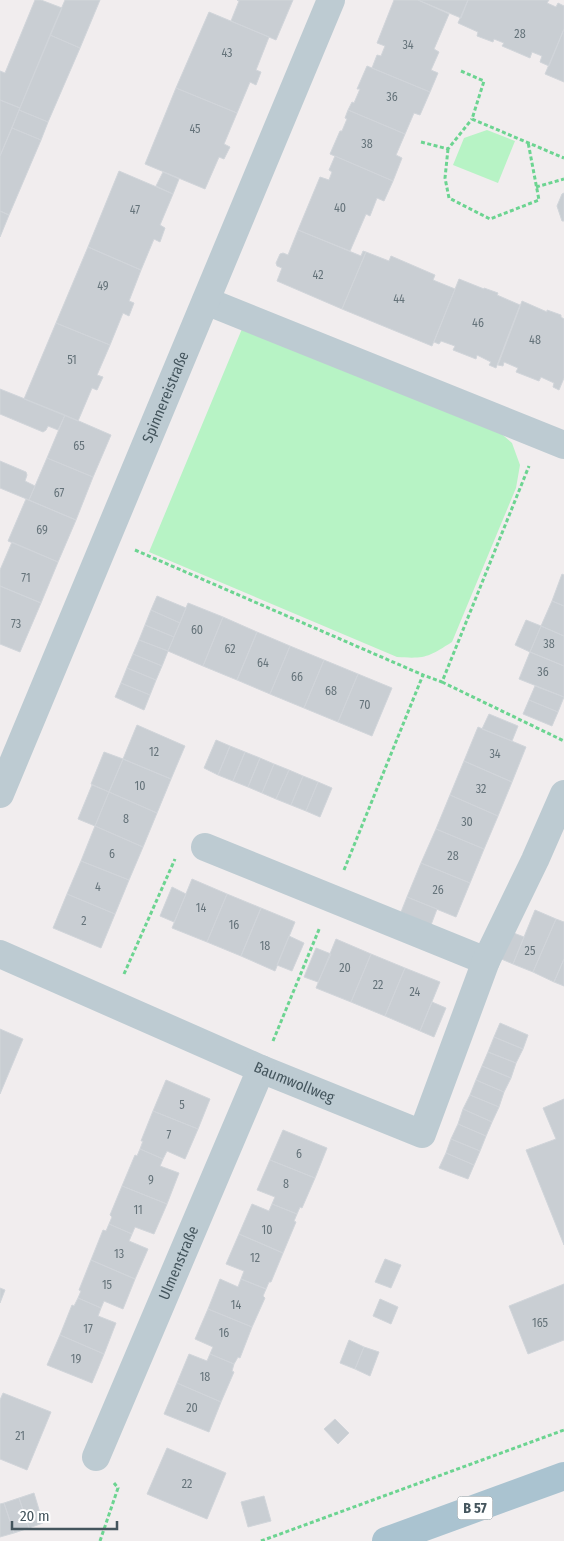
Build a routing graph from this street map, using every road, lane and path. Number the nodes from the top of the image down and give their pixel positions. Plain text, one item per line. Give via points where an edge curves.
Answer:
1 (331, 0) edge
2 (460, 71) dead end
3 (472, 119) junction
4 (421, 142) dead end
5 (528, 142) junction
6 (448, 150) junction
7 (564, 158) edge
8 (564, 179) edge
9 (536, 187) junction
10 (206, 301) junction
11 (553, 441) edge
12 (107, 538) junction
13 (423, 675) junction
14 (442, 682) junction
15 (564, 741) edge
16 (0, 794) edge
17 (564, 794) edge
18 (204, 847) joint
19 (332, 898) junction
20 (0, 954) edge
21 (486, 961) junction
22 (111, 1003) junction
23 (261, 1069) junction
24 (564, 1430) edge
25 (96, 1457) joint
26 (564, 1476) edge
27 (100, 1541) edge
28 (261, 1541) edge
29 (386, 1541) edge

1 - 10 street, Spinnereistraße
2 - 3 path via 484,81
3 - 5 path
3 - 6 path
4 - 6 path
5 - 7 path
5 - 9 path
6 - 9 path via 445,178 449,198 490,219 539,200
8 - 9 path
10 - 11 street
10 - 12 street, Spinnereistraße
11 - 14 path
12 - 13 path
12 - 16 street, Spinnereistraße
13 - 14 path
13 - 19 path
14 - 15 path
17 - 21 street, Baumwollweg
18 - 19 street
18 - 22 path via 182,845
19 - 21 street
19 - 23 path
20 - 22 street, Baumwollweg
21 - 23 street, Baumwollweg via 422,1134
22 - 23 street, Baumwollweg
23 - 25 street, Ulmenstraße
24 - 28 path
25 - 27 path via 118,1488
26 - 29 main road, B 57

